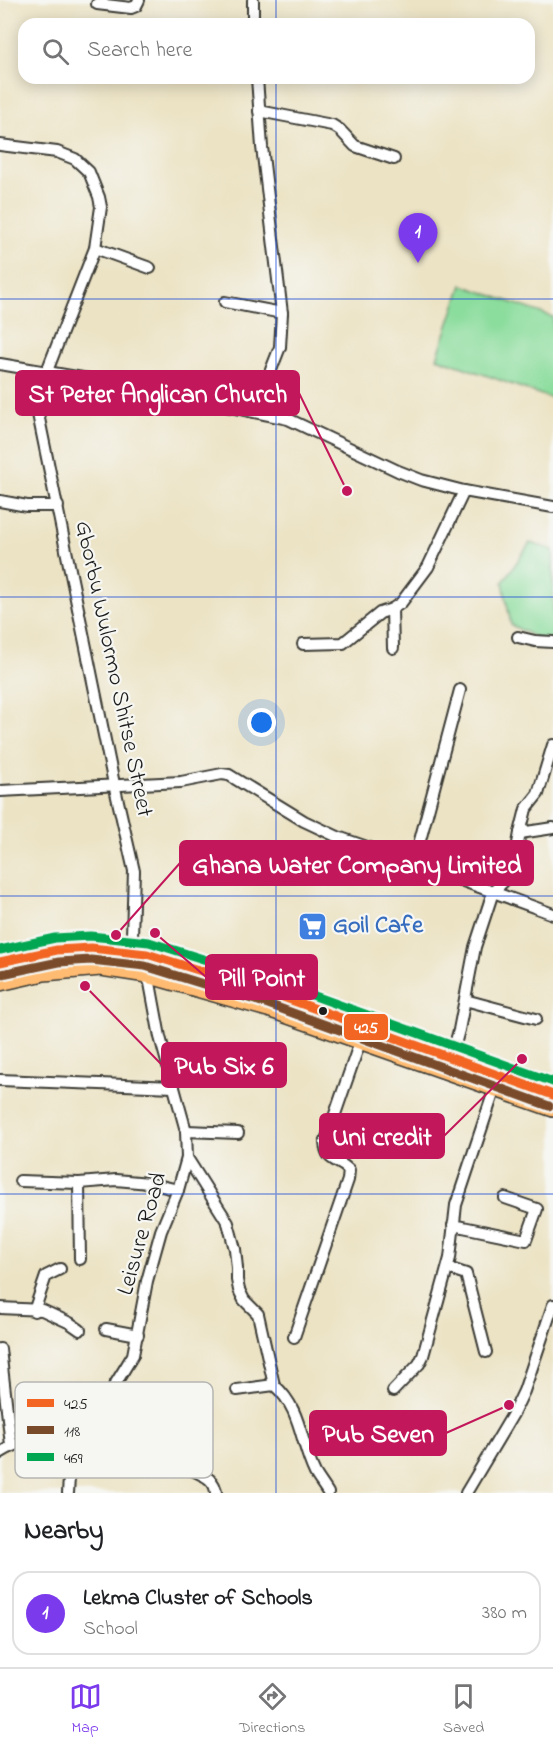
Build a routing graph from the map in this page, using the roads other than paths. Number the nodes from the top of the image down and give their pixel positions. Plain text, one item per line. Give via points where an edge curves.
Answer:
1 (139, 0) edge
2 (253, 0) edge
3 (97, 4) dead end
4 (253, 18) edge
5 (257, 84) edge
6 (259, 111) junction
7 (0, 145) edge
8 (394, 159) dead end
9 (94, 248) junction
10 (150, 268) dead end
11 (225, 302) dead end
12 (282, 313) junction
13 (0, 364) edge
14 (29, 370) junction
15 (47, 371) junction
16 (255, 411) junction
17 (464, 491) junction
18 (0, 501) edge
19 (58, 506) junction
20 (553, 507) edge
21 (392, 609) junction
22 (518, 637) dead end
23 (553, 642) edge
24 (303, 644) dead end
25 (393, 648) dead end
26 (460, 690) dead end
27 (553, 745) edge
28 (114, 784) junction
29 (0, 791) edge
30 (553, 828) edge
31 (520, 833) junction
32 (414, 863) junction
33 (493, 892) junction
34 (553, 914) edge
35 (134, 951) junction
36 (0, 962) edge
37 (147, 975) junction
38 (0, 983) edge
39 (465, 1000) junction
40 (536, 1019) dead end
41 (360, 1042) junction
42 (452, 1059) junction
43 (0, 1080) edge
44 (174, 1087) junction
45 (495, 1088) junction
46 (553, 1095) edge
47 (553, 1109) edge
48 (186, 1131) junction
49 (238, 1133) dead end
50 (187, 1158) junction
51 (20, 1181) dead end
52 (79, 1183) junction
53 (178, 1190) junction
54 (505, 1198) dead end
55 (453, 1225) junction
56 (80, 1259) dead end
57 (448, 1268) junction
58 (60, 1269) dead end
59 (553, 1305) edge
60 (0, 1308) edge
61 (34, 1311) junction
62 (106, 1329) dead end
63 (80, 1330) dead end
64 (138, 1335) junction
65 (294, 1337) dead end
66 (0, 1349) edge
67 (486, 1352) dead end
68 (1, 1370) edge
69 (118, 1382) edge
70 (274, 1385) junction
71 (237, 1390) dead end
72 (393, 1391) dead end
73 (15, 1444) edge
74 (11, 1445) junction
75 (0, 1453) edge
76 (69, 1478) edge
77 (207, 1478) edge
78 (475, 1480) junction
79 (68, 1493) edge
80 (216, 1493) edge
81 (328, 1493) edge
82 (466, 1493) edge
83 (478, 1493) edge

1 - 3 street via 131,8
2 - 4 street
5 - 6 street
6 - 8 street via 332,124 355,146
6 - 12 street
7 - 9 street via 57,152 82,164 89,172 101,207
9 - 10 street
9 - 15 street
11 - 12 street
12 - 16 street via 280,347
13 - 14 street
14 - 15 street
14 - 19 street, Gborbu Wulormo Shitse Street
15 - 16 street
16 - 17 street via 300,423 398,471
17 - 20 street
17 - 21 street via 428,567
18 - 19 street
19 - 28 street, Gborbu Wulormo Shitse Street
21 - 24 street via 380,613 343,643
21 - 25 street
22 - 23 street
26 - 32 street
27 - 31 street via 538,794 526,809
28 - 29 street
28 - 32 street via 181,782 229,775 304,821
28 - 35 street, Gborbu Wulormo Shitse Street via 134,871
30 - 31 street
31 - 33 street via 513,870
32 - 33 street
33 - 34 street
33 - 39 street via 475,947
35 - 36 main road via 57,950
35 - 37 street, Gborbu Wulormo Shitse Street
35 - 42 main road via 272,993
37 - 38 main road via 101,968 44,973
37 - 41 main road via 268,1009
37 - 44 street, Leisure Road
39 - 40 street
39 - 42 street
41 - 45 main road
41 - 65 street via 325,1143 326,1154 349,1170 348,1180
42 - 46 main road
43 - 44 street
44 - 48 street, Leisure Road
45 - 47 main road
45 - 55 street
48 - 49 street
48 - 50 street, Leisure Road
50 - 53 street, Leisure Road
50 - 70 street via 228,1223 239,1290 258,1314
51 - 52 street
52 - 53 street via 116,1180
52 - 56 street
53 - 64 street, Leisure Road via 147,1281
54 - 55 street via 537,1209 526,1240
55 - 57 street
57 - 67 street via 466,1274
57 - 72 street via 423,1356
58 - 61 street via 46,1276
59 - 78 street via 524,1391
60 - 61 street
61 - 63 street via 51,1313
62 - 64 street
64 - 69 street, Leisure Road via 133,1355
66 - 68 street
68 - 74 street
70 - 71 street
70 - 81 street via 286,1395 296,1415 315,1472
73 - 74 street
74 - 75 street
76 - 79 street, Leisure Road
77 - 80 street
78 - 82 street
78 - 83 street

